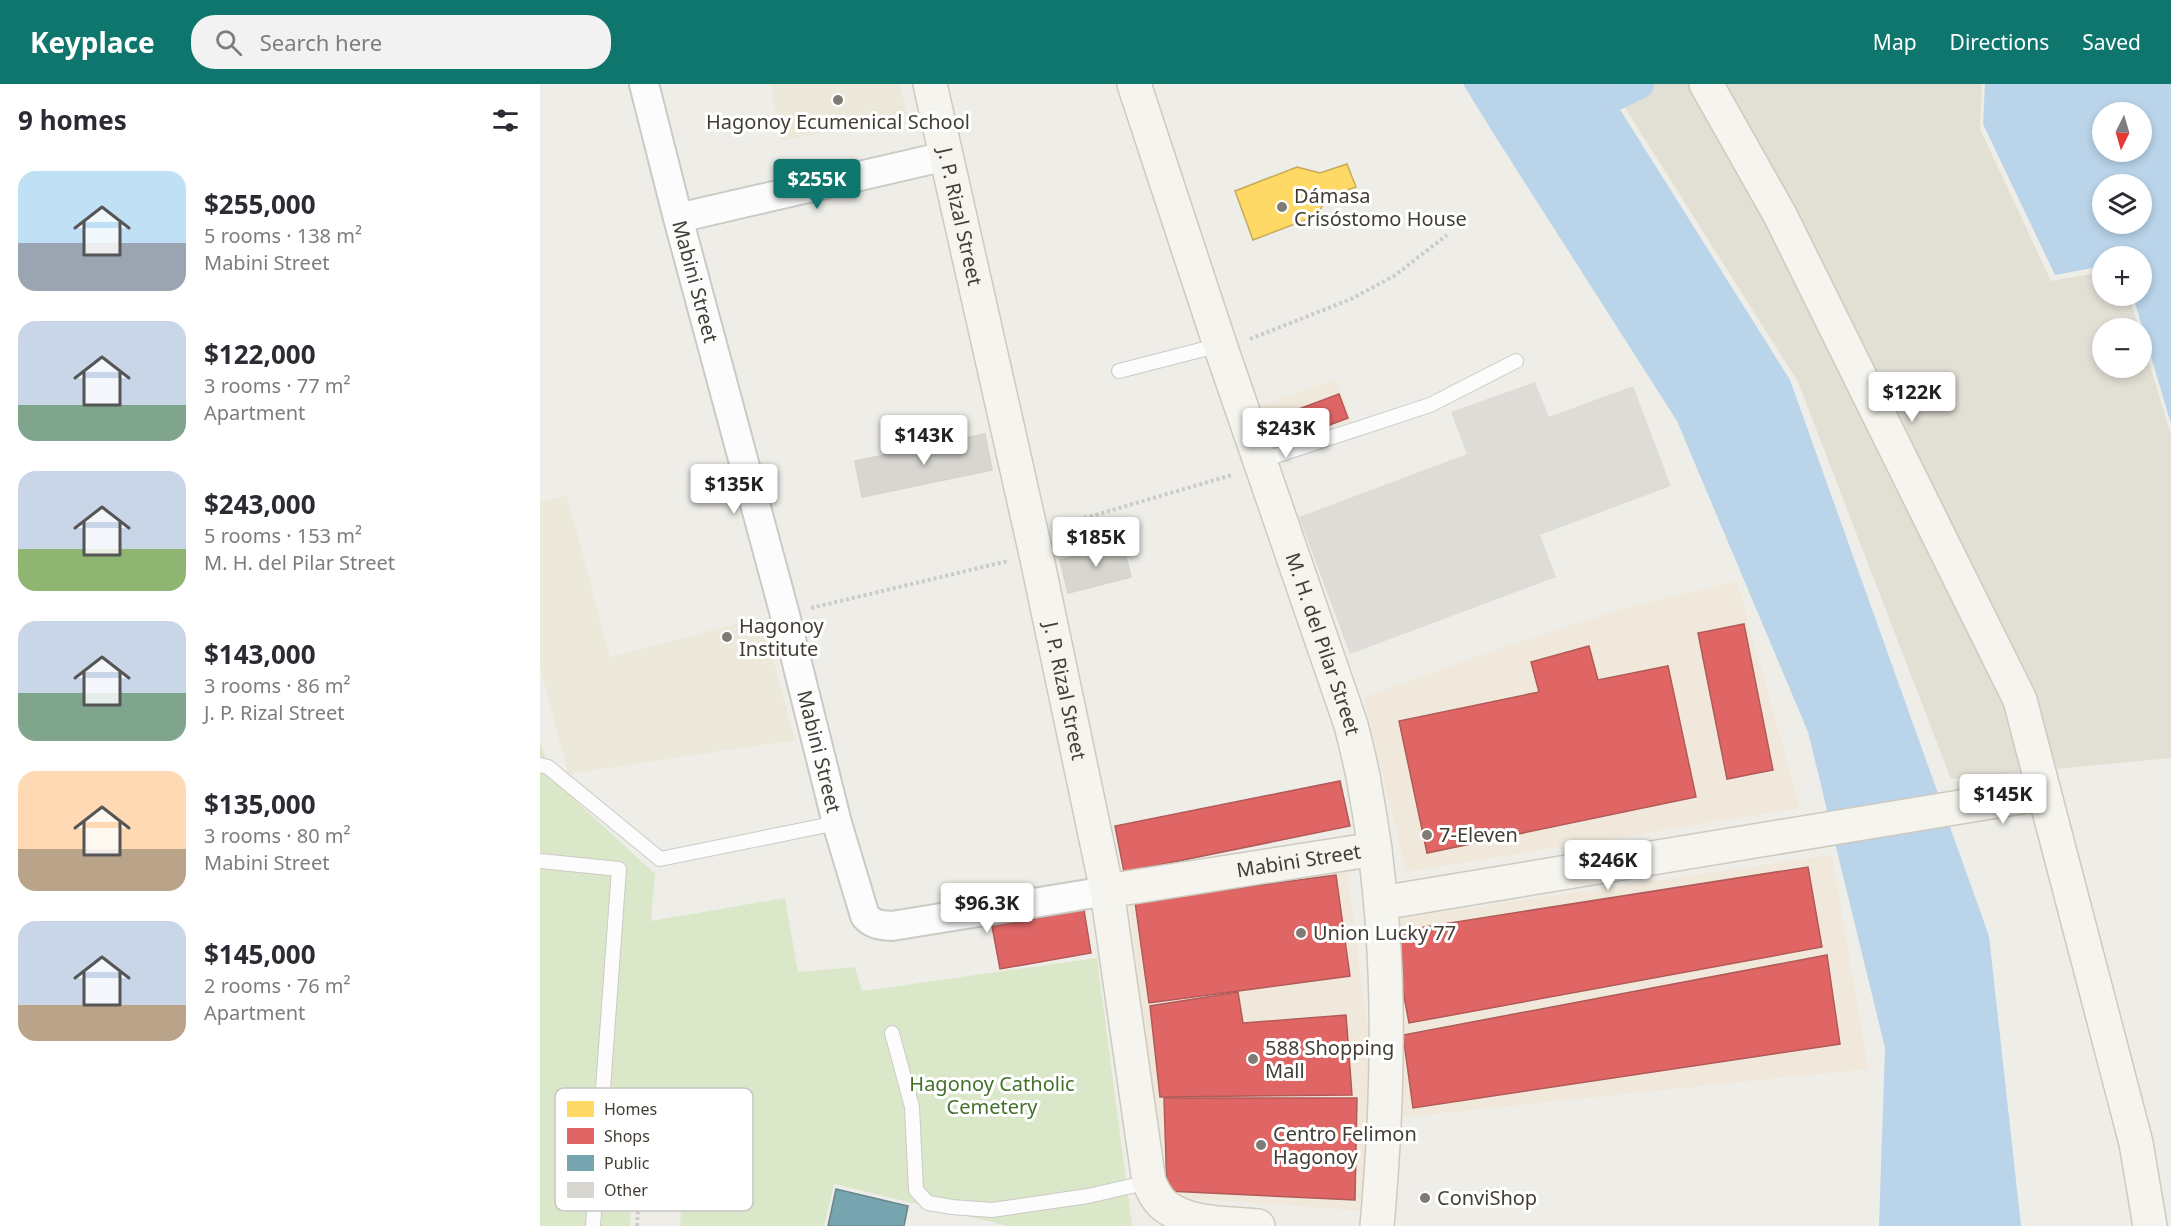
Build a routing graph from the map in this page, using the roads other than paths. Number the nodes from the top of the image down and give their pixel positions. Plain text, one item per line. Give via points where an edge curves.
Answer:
1 (644, 84) edge
2 (930, 84) edge
3 (1134, 84) edge
4 (1706, 84) edge
5 (946, 156) junction
6 (678, 218) junction
7 (1221, 348) junction
8 (1516, 361) dead end
9 (1119, 371) dead end
10 (1261, 463) junction
11 (540, 765) edge
12 (2044, 793) junction
13 (837, 823) junction
14 (1375, 849) junction
15 (540, 861) edge
16 (1107, 891) junction
17 (1381, 903) junction
18 (892, 1033) dead end
19 (603, 1088) edge
20 (1149, 1182) junction
21 (594, 1211) edge
22 (593, 1226) edge
23 (1258, 1226) edge
24 (1371, 1226) edge
25 (2150, 1226) edge

1 - 6 street, Mabini Street
2 - 5 street, J. P. Rizal Street
3 - 7 street, M. H. del Pilar Street
4 - 12 street via 1780,215 2020,700
5 - 6 street
5 - 16 street, J. P. Rizal Street
6 - 13 street, Mabini Street
7 - 9 lane
7 - 10 street, M. H. del Pilar Street
8 - 10 lane via 1430,405
10 - 14 street, M. H. del Pilar Street via 1351,726
11 - 13 lane via 548,767 660,859
12 - 17 street
12 - 25 street via 2136,1143
13 - 16 street, Mabini Street via 865,916 879,925
14 - 16 street, Mabini Street
14 - 17 street, M. H. del Pilar Street
15 - 19 lane via 619,869
16 - 20 street, J. P. Rizal Street
17 - 24 street, M. H. del Pilar Street via 1386,1110
18 - 20 lane via 912,1107 916,1190 928,1203 992,1209 1088,1197
20 - 23 street, J. P. Rizal Street via 1164,1206 1180,1214
21 - 22 lane

